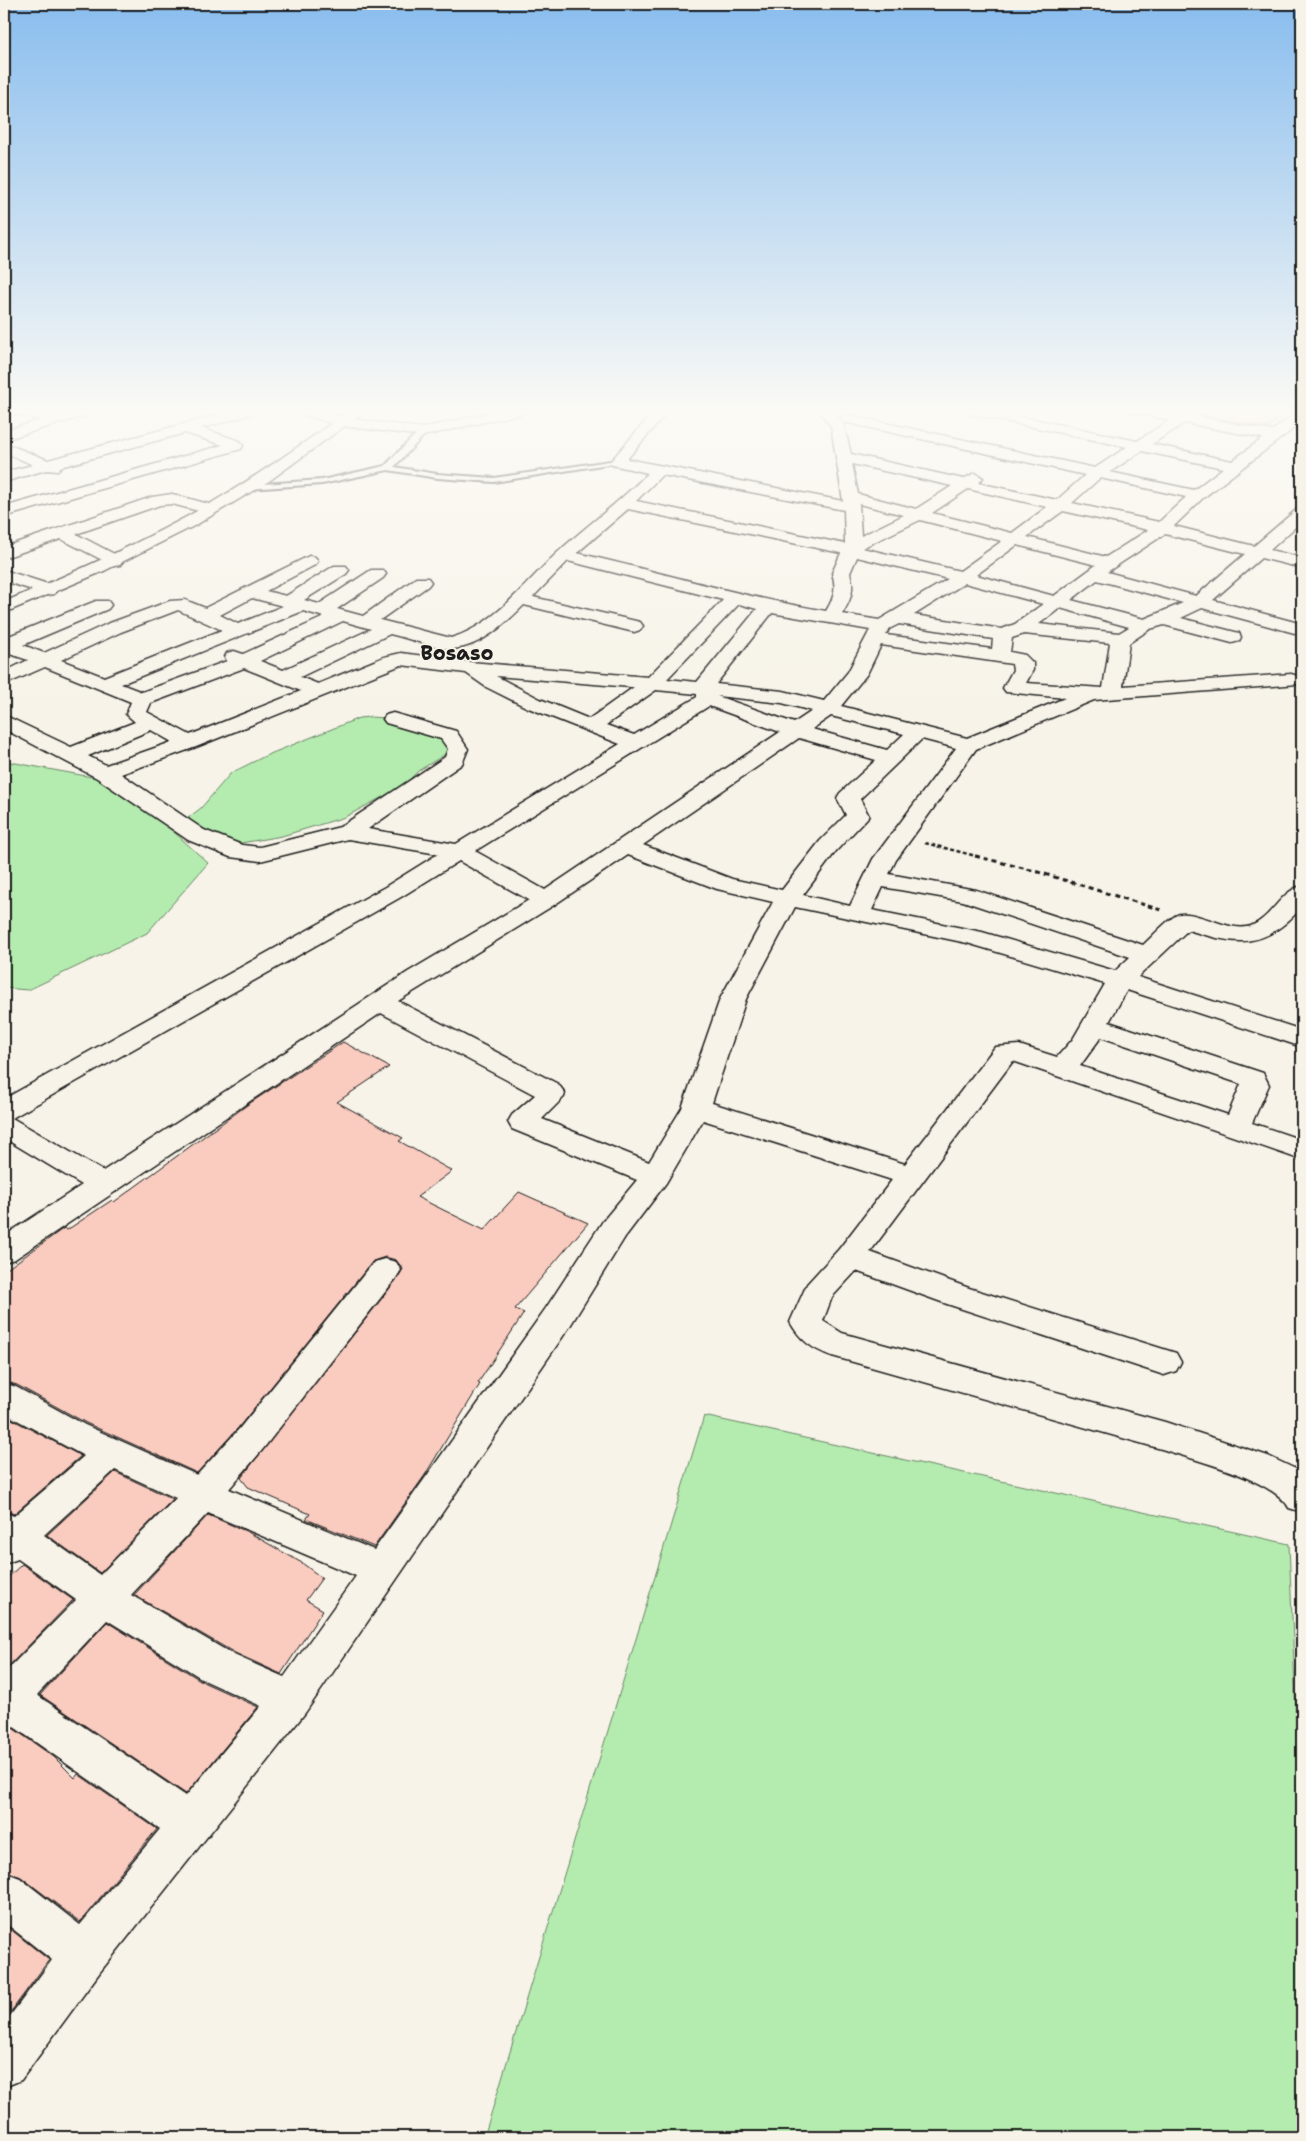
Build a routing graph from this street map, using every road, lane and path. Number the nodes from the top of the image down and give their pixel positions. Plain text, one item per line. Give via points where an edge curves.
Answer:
1 (86, 509) edge
2 (130, 509) edge
3 (210, 509) edge
4 (620, 509) edge
5 (651, 509) edge
6 (851, 509) edge
7 (890, 509) edge
8 (927, 509) edge
9 (1055, 509) edge
10 (1073, 509) edge
11 (1182, 509) edge
12 (1302, 513) edge
13 (919, 514) junction
14 (104, 517) junction
15 (14, 522) edge
16 (1162, 528) junction
17 (61, 532) junction
18 (44, 538) junction
19 (1015, 538) junction
20 (852, 548) junction
21 (1258, 551) junction
22 (4, 553) edge
23 (564, 555) junction
24 (309, 561) dead end
25 (114, 562) junction
26 (1302, 562) edge
27 (1109, 563) junction
28 (340, 570) dead end
29 (377, 574) dead end
30 (1094, 574) junction
31 (4, 575) edge
32 (963, 577) junction
33 (422, 582) dead end
34 (48, 590) junction
35 (250, 592) junction
36 (734, 598) junction
37 (520, 599) junction
38 (1057, 602) junction
39 (295, 603) junction
40 (1198, 603) junction
41 (102, 605) dead end
42 (768, 607) junction
43 (4, 608) edge
44 (323, 610) junction
45 (206, 615) junction
46 (342, 615) junction
47 (831, 618) junction
48 (1164, 619) junction
49 (367, 621) junction
50 (1144, 625) junction
51 (634, 626) dead end
52 (389, 627) junction
53 (884, 627) junction
54 (1022, 628) junction
55 (971, 630) junction
56 (1302, 630) edge
57 (238, 631) junction
58 (1003, 635) junction
59 (1232, 637) dead end
60 (1123, 639) junction
61 (5, 645) edge
62 (203, 645) junction
63 (966, 650) junction
64 (1000, 656) junction
65 (45, 661) junction
66 (244, 661) junction
67 (470, 668) junction
68 (284, 677) junction
69 (4, 679) edge
70 (1291, 680) dead end
71 (654, 683) junction
72 (104, 684) junction
73 (319, 691) junction
74 (706, 692) junction
75 (1112, 693) junction
76 (1091, 694) junction
77 (142, 699) junction
78 (829, 708) junction
79 (393, 719) dead end
80 (4, 721) edge
81 (153, 722) junction
82 (590, 727) junction
83 (796, 731) junction
84 (918, 732) junction
85 (190, 743) junction
86 (637, 743) junction
87 (969, 745) junction
88 (71, 755) junction
89 (891, 758) junction
90 (105, 773) junction
91 (348, 832) junction
92 (901, 838) junction
93 (626, 846) junction
94 (458, 851) junction
95 (876, 878) junction
96 (1302, 893) edge
97 (787, 899) junction
98 (546, 900) junction
99 (858, 915) junction
100 (1184, 922) junction
101 (1148, 955) junction
102 (1120, 981) junction
103 (380, 1002) junction
104 (1093, 1026) junction
105 (1302, 1039) edge
106 (1062, 1069) junction
107 (696, 1108) junction
108 (4, 1111) edge
109 (4, 1126) edge
110 (1236, 1128) junction
111 (1302, 1150) edge
112 (656, 1176) junction
113 (911, 1176) junction
114 (102, 1184) junction
115 (4, 1251) edge
116 (850, 1257) junction
117 (385, 1270) dead end
118 (1164, 1362) dead end
119 (4, 1396) edge
120 (111, 1453) junction
121 (1302, 1493) edge
122 (203, 1494) junction
123 (8, 1538) edge
124 (383, 1570) junction
125 (103, 1598) junction
126 (5, 1698) edge
127 (291, 1700) junction
128 (191, 1825) junction
129 (4, 1894) edge
130 (84, 1956) junction
131 (4, 2062) edge

1 - 14 street
2 - 14 street
3 - 25 street
4 - 23 street
5 - 20 street
6 - 20 street
7 - 13 street
8 - 13 street
9 - 19 street
10 - 16 street
11 - 16 street
12 - 21 street
13 - 19 street
13 - 20 street
14 - 17 street
15 - 18 street
16 - 21 street
16 - 27 street
17 - 18 street
17 - 25 street
18 - 22 street
19 - 27 street
19 - 32 street
20 - 32 street
20 - 47 street via 841,573 844,583 842,600
21 - 26 street
21 - 40 street
23 - 36 street
23 - 37 street
24 - 35 street
25 - 34 street
27 - 30 street
28 - 39 street
29 - 44 street
30 - 38 street
30 - 40 street
31 - 34 street
32 - 38 street
32 - 53 street
33 - 49 street
34 - 43 street
35 - 39 street
35 - 45 street
36 - 42 street
36 - 71 street
37 - 51 street
37 - 52 street via 466,642 452,644
38 - 50 street
38 - 54 street
39 - 44 street
39 - 57 street
40 - 48 street
40 - 56 street
41 - 61 street
42 - 47 street
42 - 74 street
44 - 46 street
45 - 57 street
45 - 65 street via 185,605 176,605 114,628
46 - 49 street
46 - 66 street
47 - 53 street
48 - 50 street
48 - 59 street
49 - 52 street
50 - 60 street
52 - 68 street
53 - 55 street
53 - 63 street
53 - 78 street via 857,674
54 - 58 street
54 - 60 street
55 - 58 street
55 - 63 street
57 - 62 street
58 - 64 street
60 - 75 street via 1120,641
61 - 65 street
62 - 66 street
62 - 72 street
63 - 64 street
64 - 76 street via 1024,663 1024,670 1013,688
65 - 69 street
65 - 72 street
66 - 68 street
66 - 77 street
67 - 71 street
67 - 73 street via 401,659
67 - 82 street via 501,688
68 - 73 street
70 - 75 street
71 - 74 street
71 - 82 street
72 - 77 street
73 - 85 street
74 - 78 street via 783,697
74 - 83 street
74 - 86 street
75 - 76 street
76 - 87 street
77 - 81 street via 136,714
78 - 83 street
78 - 84 street
79 - 91 street via 449,736 458,749 456,760
80 - 88 street
81 - 85 street
81 - 88 street
82 - 86 street
83 - 89 street
83 - 93 street
84 - 87 street
84 - 89 street
85 - 90 street
86 - 94 street
87 - 92 street
88 - 90 street
89 - 97 street via 848,798 858,816 828,846
90 - 91 street via 196,835 238,852 260,854
91 - 94 street
92 - 95 street
92 - 100 path via 1035,871 1163,910
93 - 97 street via 725,884
93 - 98 street
94 - 98 street
94 - 108 street via 314,938
95 - 99 street
95 - 101 street via 968,895
96 - 100 street via 1267,927 1252,933 1237,934
97 - 99 street
97 - 107 street via 733,998
98 - 103 street
99 - 102 street via 972,937
100 - 101 street
101 - 102 street
102 - 104 street
102 - 105 street
103 - 112 street via 551,1093 522,1122
103 - 114 street
104 - 106 street
104 - 110 street via 1253,1079 1255,1085
106 - 110 street
106 - 113 street via 1026,1055 1005,1053
107 - 112 street
107 - 113 street
109 - 114 street
110 - 111 street
112 - 124 street via 614,1229 558,1317
113 - 116 street
114 - 115 street
116 - 118 street via 958,1296
116 - 121 street via 818,1292 811,1305 806,1322 821,1338 1174,1439 1255,1466 1284,1479
117 - 122 street
119 - 120 street via 34,1415
120 - 122 street
120 - 123 street
122 - 124 street
122 - 125 street
123 - 125 street
124 - 127 street
125 - 126 street
125 - 127 street via 220,1668
126 - 128 street
127 - 128 street
128 - 130 street
129 - 130 street
130 - 131 street

